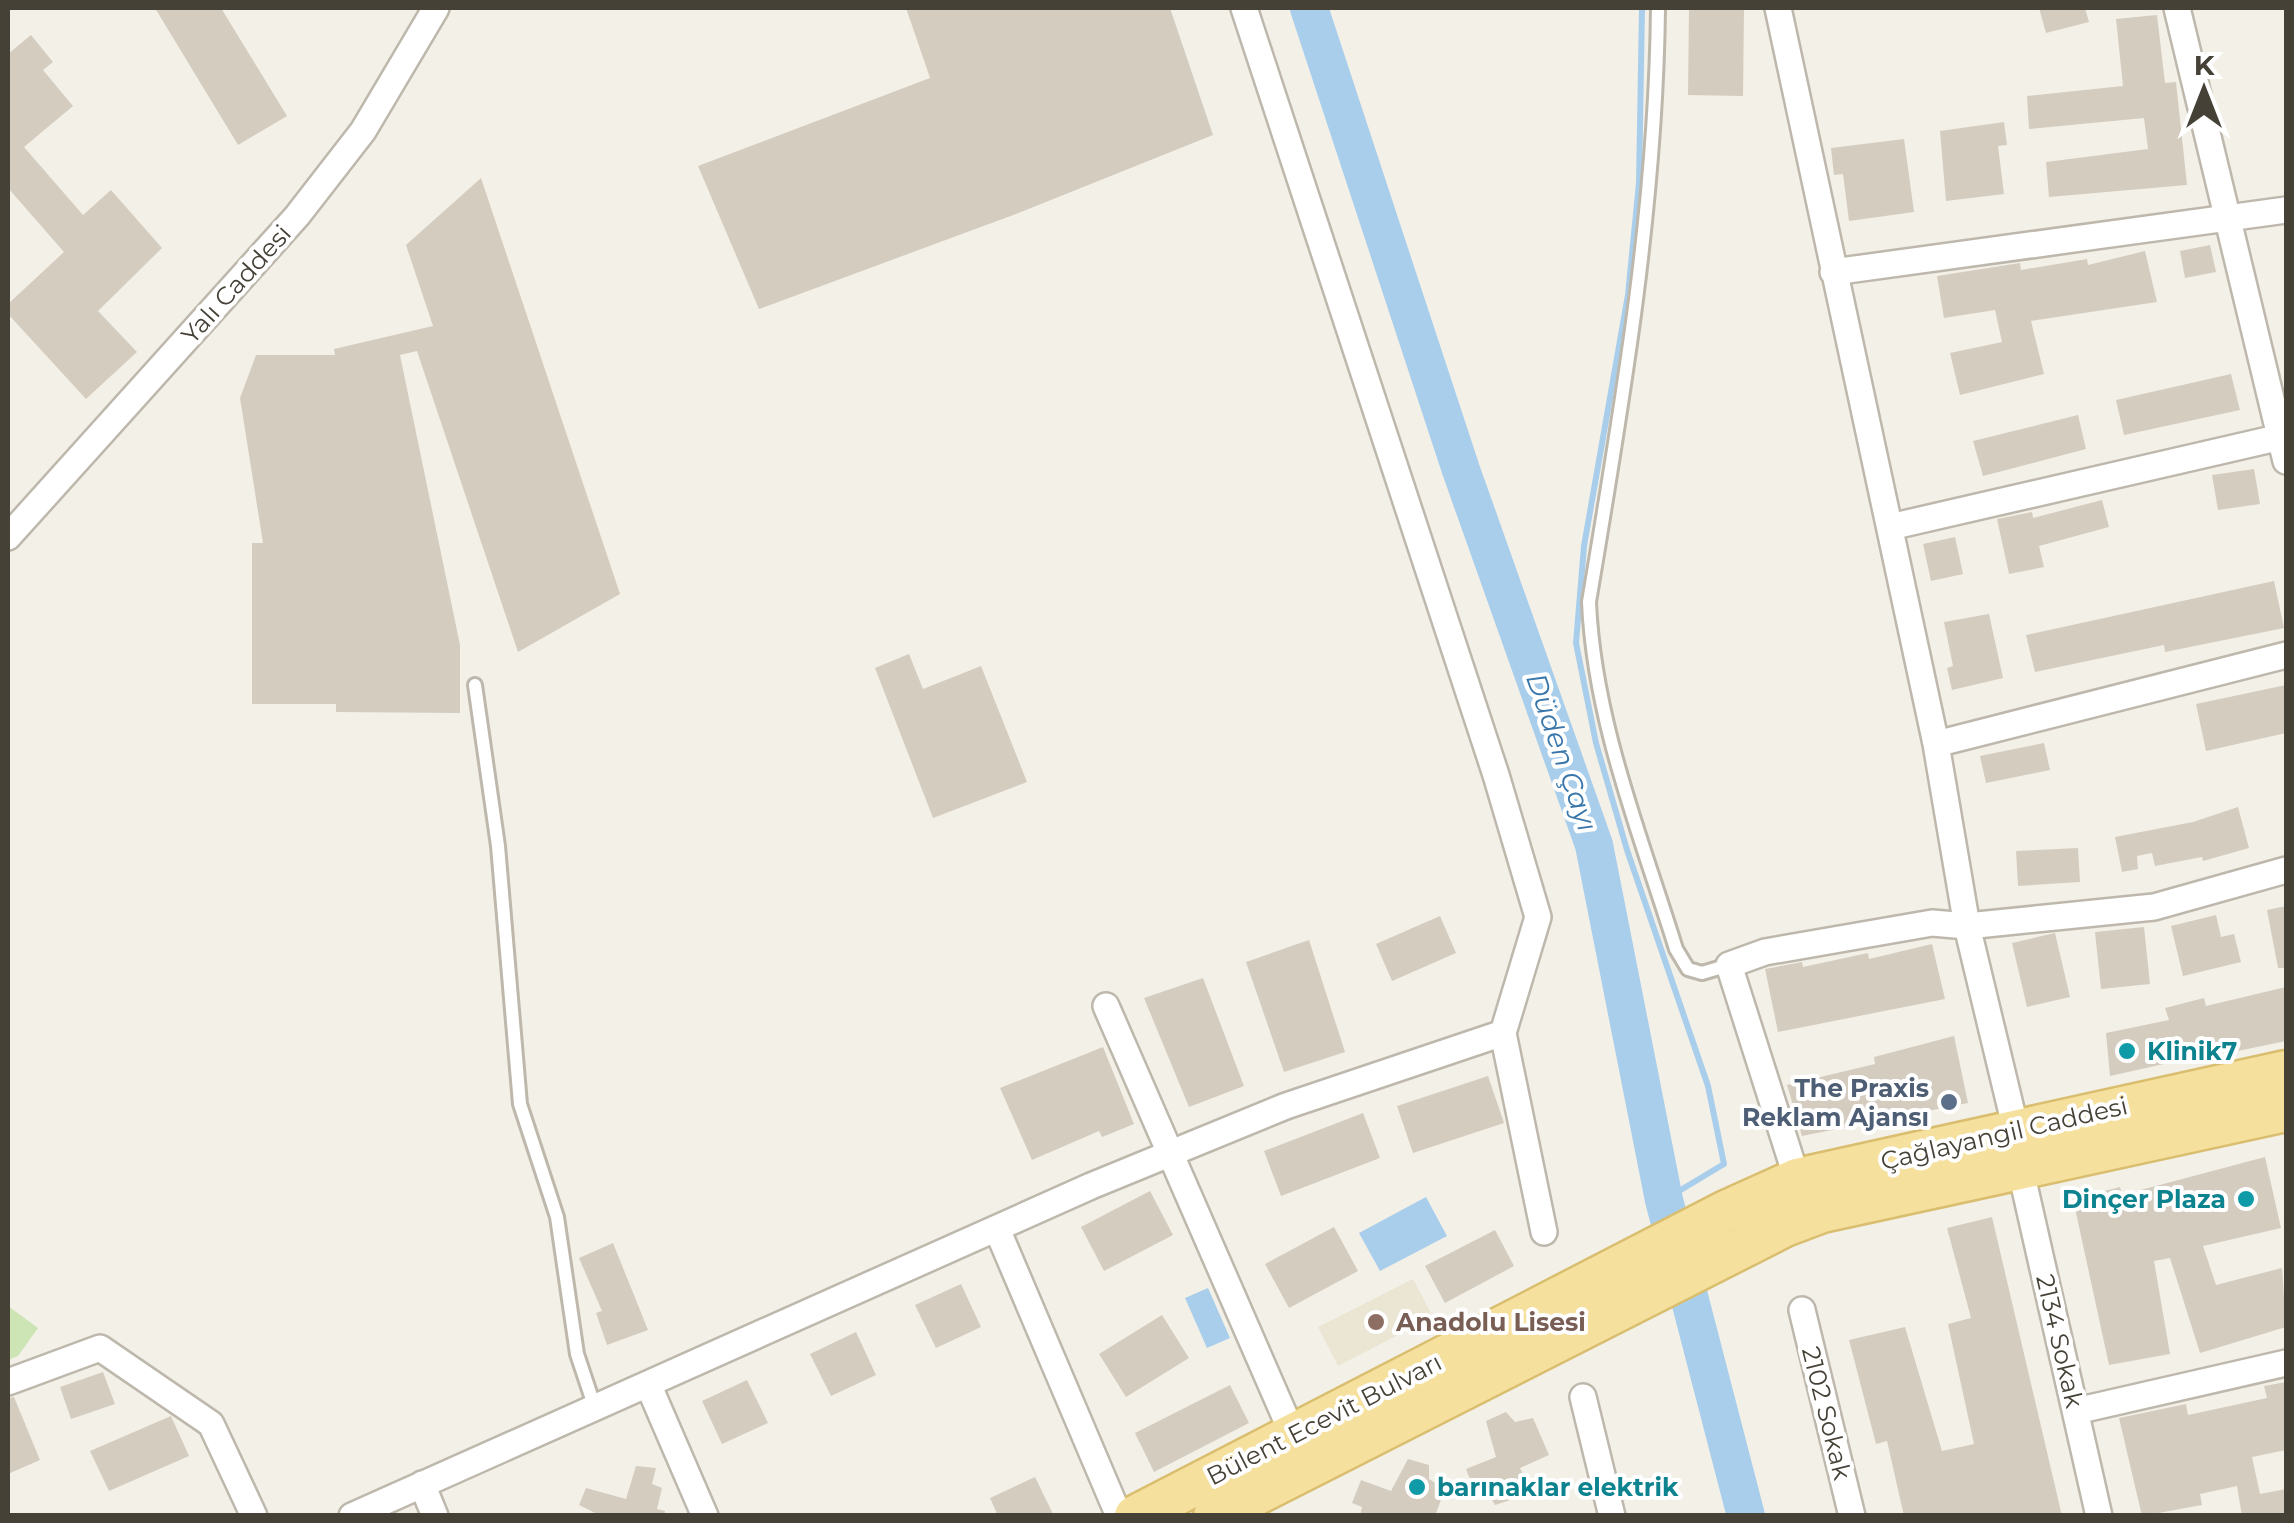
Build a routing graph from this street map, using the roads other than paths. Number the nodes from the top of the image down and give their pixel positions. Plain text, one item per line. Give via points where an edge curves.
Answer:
1 (436, 8) edge
2 (1244, 8) edge
3 (1658, 8) edge
4 (1778, 8) edge
5 (2176, 8) edge
6 (2286, 210) edge
7 (2230, 218) junction
8 (1833, 272) junction
9 (2284, 449) edge
10 (1890, 527) junction
11 (8, 537) edge
12 (2286, 655) edge
13 (475, 686) dead end
14 (1936, 744) junction
15 (2286, 870) edge
16 (1967, 926) junction
17 (1729, 965) junction
18 (1106, 1006) dead end
19 (1503, 1033) junction
20 (2286, 1071) edge
21 (2286, 1111) edge
22 (2018, 1148) junction
23 (1168, 1154) junction
24 (1797, 1179) junction
25 (997, 1229) junction
26 (1731, 1230) junction
27 (1544, 1232) dead end
28 (1603, 1296) junction
29 (1802, 1310) dead end
30 (2286, 1363) edge
31 (8, 1382) edge
32 (648, 1384) junction
33 (1583, 1397) dead end
34 (594, 1408) junction
35 (2076, 1411) junction
36 (1293, 1434) junction
37 (422, 1484) junction
38 (254, 1516) edge
39 (352, 1516) edge
40 (435, 1516) edge
41 (705, 1516) edge
42 (1120, 1516) edge
43 (1134, 1516) edge
44 (1214, 1516) edge
45 (1612, 1516) edge
46 (1852, 1516) edge
47 (2098, 1516) edge

1 - 11 street, Yalı Caddesi via 363,131 296,216
2 - 19 street via 1538,917
3 - 17 lane via 1648,214 1589,602 1590,633 1599,694 1676,949 1688,970
4 - 8 street, 2134 Sokak
5 - 7 street
6 - 7 street
7 - 8 street
7 - 9 street
8 - 10 street, 2134 Sokak
9 - 10 street
10 - 14 street, 2134 Sokak
12 - 14 street
13 - 34 lane via 498,846 520,1104 557,1216 577,1354
14 - 16 street, 2134 Sokak
15 - 16 street via 2154,907
16 - 17 street via 1932,924 1765,952
16 - 22 street, 2134 Sokak
17 - 24 street
18 - 23 street
19 - 23 street via 1286,1106
19 - 27 street
20 - 22 main road, Çağlayangil Caddesi
21 - 22 main road, Çağlayangil Caddesi
22 - 24 main road, Çağlayangil Caddesi
22 - 26 main road, Çağlayangil Caddesi via 1822,1212
22 - 35 street, 2134 Sokak
23 - 25 street
23 - 36 street
24 - 26 main road, Çağlayangil Caddesi
25 - 32 street
25 - 42 street
26 - 28 main road, Bülent Ecevit Bulvarı
28 - 36 main road, Bülent Ecevit Bulvarı
28 - 44 main road, Bülent Ecevit Bulvarı
29 - 46 street, 2102 Sokak
30 - 35 street
31 - 38 street via 100,1348 210,1424
32 - 34 street
32 - 41 street
33 - 45 street
34 - 37 street
35 - 47 street, 2134 Sokak
36 - 43 main road, Bülent Ecevit Bulvarı
37 - 39 street
37 - 40 street

